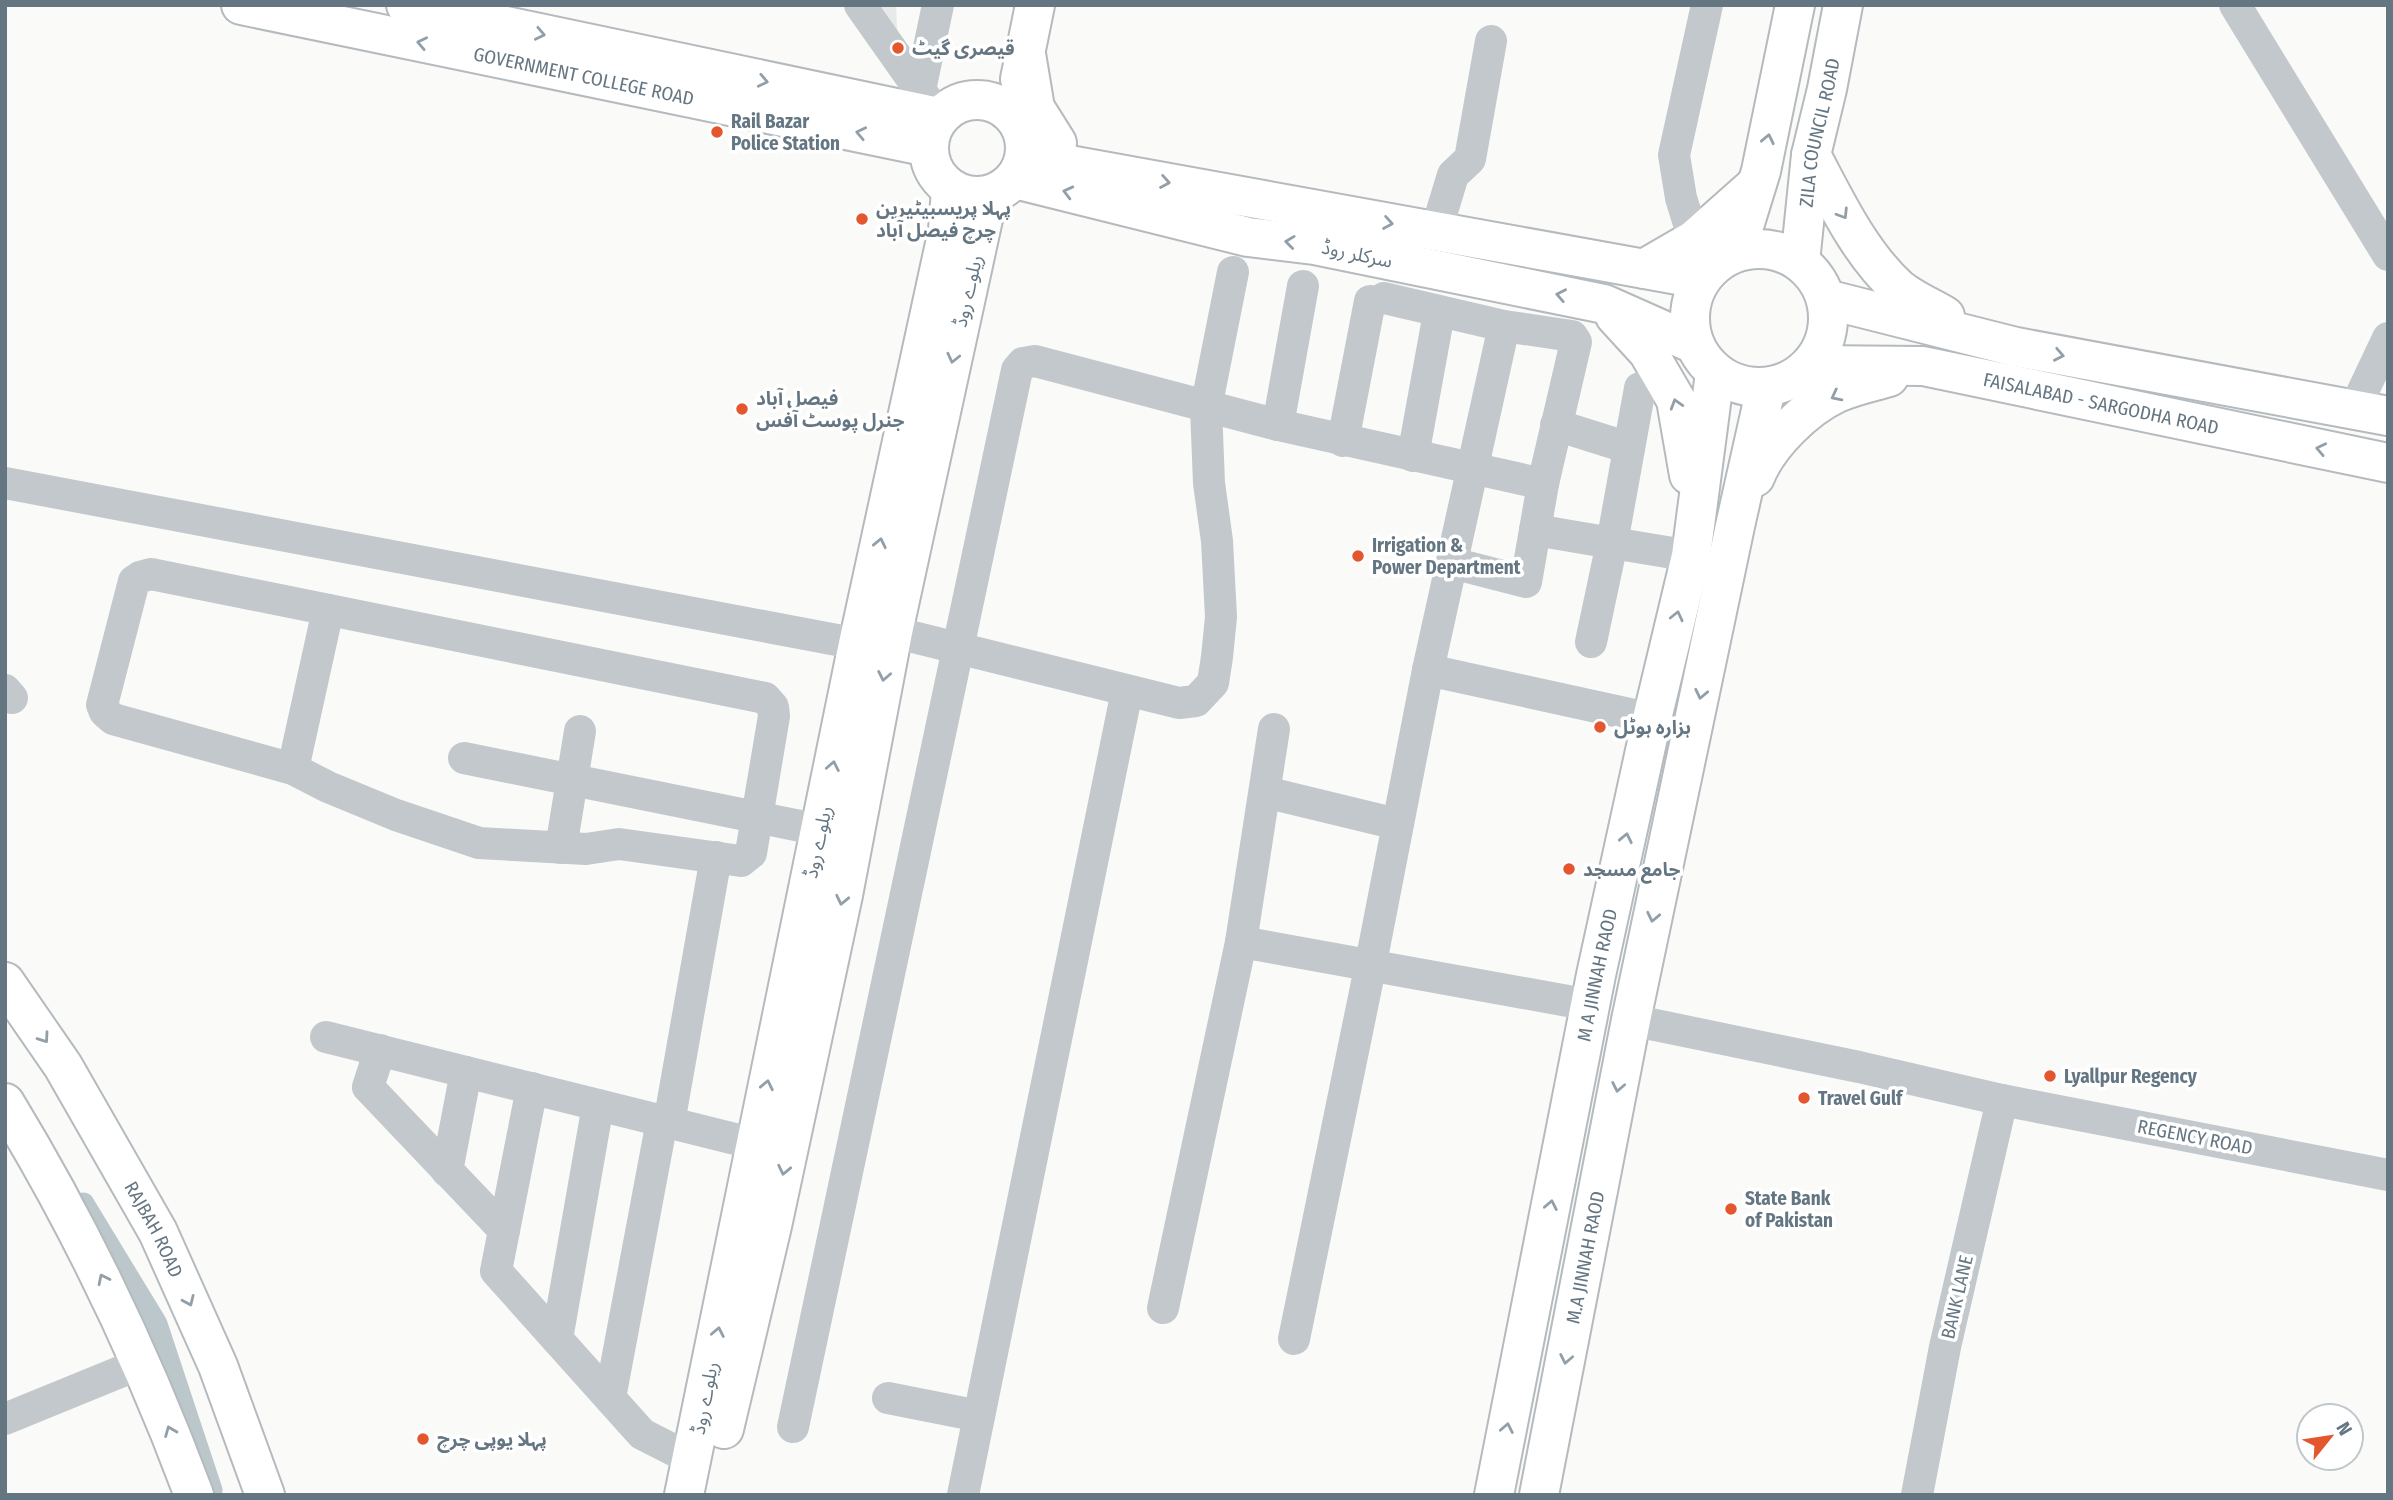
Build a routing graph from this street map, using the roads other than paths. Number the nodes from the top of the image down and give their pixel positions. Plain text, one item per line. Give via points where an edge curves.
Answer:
1 (241, 5) edge
2 (407, 5) edge
3 (860, 5) edge
4 (938, 5) edge
5 (1009, 5) edge
6 (1035, 5) edge
7 (1707, 5) edge
8 (1796, 5) edge
9 (1843, 5) edge
10 (2235, 5) edge
11 (466, 29) junction
12 (1491, 41) dead end
13 (1026, 54) junction
14 (997, 107) junction
15 (929, 118) junction
16 (1811, 155) junction
17 (1088, 168) junction
18 (1009, 177) junction
19 (1756, 185) junction
20 (951, 190) junction
21 (1436, 231) junction
22 (1694, 240) junction
23 (1735, 252) junction
24 (2388, 254) edge
25 (1800, 262) junction
26 (1644, 269) junction
27 (1233, 272) dead end
28 (1700, 279) junction
29 (1303, 286) dead end
30 (1826, 299) junction
31 (1604, 304) junction
32 (1437, 324) dead end
33 (1504, 326) junction
34 (1979, 336) junction
35 (2388, 338) edge
36 (2016, 347) junction
37 (1704, 358) junction
38 (1811, 365) junction
39 (1923, 366) junction
40 (2010, 384) junction
41 (1640, 388) dead end
42 (1766, 388) junction
43 (1206, 408) junction
44 (2371, 413) edge
45 (1278, 425) junction
46 (1556, 425) junction
47 (1343, 441) junction
48 (1629, 448) junction
49 (1413, 456) junction
50 (2388, 463) edge
51 (1472, 470) junction
52 (5, 483) edge
53 (1543, 484) junction
54 (1735, 526) junction
55 (1535, 530) junction
56 (1694, 537) junction
57 (1612, 543) junction
58 (1452, 564) junction
59 (328, 610) junction
60 (875, 638) junction
61 (1591, 642) dead end
62 (957, 649) junction
63 (1428, 670) junction
64 (1127, 691) junction
65 (1652, 719) junction
66 (1274, 729) dead end
67 (580, 731) dead end
68 (464, 758) dead end
69 (293, 769) junction
70 (572, 780) junction
71 (1265, 792) junction
72 (757, 817) junction
73 (1397, 824) junction
74 (821, 830) junction
75 (561, 848) junction
76 (716, 857) junction
77 (1241, 943) junction
78 (1370, 968) junction
79 (5, 982) edge
80 (1590, 1005) junction
81 (1631, 1020) junction
82 (326, 1037) dead end
83 (380, 1050) junction
84 (466, 1072) junction
85 (532, 1088) junction
86 (2002, 1100) junction
87 (5, 1103) edge
88 (598, 1105) junction
89 (666, 1122) junction
90 (755, 1144) junction
91 (447, 1171) junction
92 (2388, 1175) edge
93 (504, 1230) junction
94 (1163, 1308) dead end
95 (557, 1339) junction
96 (1294, 1339) dead end
97 (142, 1363) junction
98 (610, 1398) junction
99 (888, 1398) dead end
100 (979, 1416) junction
101 (5, 1419) edge
102 (793, 1427) dead end
103 (688, 1477) edge
104 (194, 1495) edge
105 (265, 1495) edge
106 (709, 1495) edge
107 (963, 1495) edge
108 (1494, 1495) edge
109 (1539, 1495) edge
110 (1917, 1495) edge

11 -> 1 main road, GOVERNMENT COLLEGE ROAD
2 - 11 main road
3 - 15 street
4 - 15 street
5 - 14 main road
6 - 13 main road
7 - 22 street via 1674,155
19 -> 8 main road
9 - 16 main road, ZILA COUNCIL ROAD
10 - 24 street
11 - 15 main road, GOVERNMENT COLLEGE ROAD
12 - 21 street via 1471,159 1453,175
13 - 14 main road
13 - 17 main road via 1035,108 1058,145
14 - 15 main road via 967,100
14 - 18 main road via 1023,134
15 - 20 main road via 931,164
16 - 25 main road, ZILA COUNCIL ROAD
16 -> 34 main road via 1864,248 1899,289
17 - 18 main road, سرکلر روڈ
17 -> 21 main road, سرکلر روڈ
18 - 20 main road via 969,196
31 -> 18 main road, سرکلر روڈ via 1314,245 1248,237
18 -> 60 main road, ریلوے روڈ
19 - 22 main road
19 - 23 main road
60 -> 20 main road, ریلوے روڈ via 948,230
21 - 26 main road, سرکلر روڈ
22 - 26 main road
23 - 25 main road via 1758,248
23 - 28 main road via 1716,262
25 - 30 main road via 1816,278
26 - 28 main road, سرکلر روڈ
27 - 43 street
28 - 37 main road via 1691,299 1689,322
29 - 45 street
30 - 34 main road, FAISALABAD - SARGODHA ROAD
30 - 38 main road via 1828,323 1823,345
31 - 37 main road, سرکلر روڈ
56 -> 31 main road via 1676,400 1648,352
32 - 49 street
33 - 46 street via 1572,336 1576,342
33 - 47 street via 1377,300
33 - 51 street
34 - 36 main road, FAISALABAD - SARGODHA ROAD
35 - 44 street
36 - 40 main road
36 -> 44 main road, FAISALABAD - SARGODHA ROAD
37 - 42 main road via 1740,386
37 - 56 main road, M A JINNAH RAOD
38 - 39 main road, FAISALABAD - SARGODHA ROAD
38 - 42 main road via 1791,381
39 - 40 main road, FAISALABAD - SARGODHA ROAD
39 -> 54 main road via 1837,393 1794,422 1760,463
50 -> 40 main road, FAISALABAD - SARGODHA ROAD
41 - 48 street
42 - 54 main road
43 - 45 street
43 - 62 street via 1035,361 1023,363 1017,370
43 - 64 street via 1221,617 1213,683 1196,701 1179,703
45 - 47 street
46 - 48 street
46 - 53 street
47 - 49 street
48 - 57 street
49 - 51 street
51 - 53 street
51 - 58 street
52 - 60 street
53 - 55 street
54 - 56 main road
54 -> 81 main road
55 - 57 street
55 - 58 street via 1526,582
56 - 57 street
65 -> 56 main road, M A JINNAH RAOD
57 - 61 street
58 - 63 street
59 - 69 street
59 - 69 street via 151,574 139,577 134,581 102,705 113,719
59 - 72 street via 765,698 774,707 774,716
60 - 62 street
74 -> 60 main road, ریلوے روڈ
60 -> 106 main road, ریلوے روڈ via 832,948
62 - 64 street
62 - 102 street
63 - 65 street
63 - 73 street
64 - 100 street
80 -> 65 main road, M A JINNAH RAOD
66 - 71 street
67 - 70 street
68 - 70 street
69 - 75 street via 396,816 480,843
70 - 72 street
70 - 75 street
71 - 73 street
71 - 77 street
72 - 74 street
72 - 76 street via 746,859
73 - 78 street
90 -> 74 main road, ریلوے روڈ
75 - 76 street via 619,844
76 - 89 street
77 - 78 street
77 - 94 street
78 - 80 street
78 - 96 street
79 -> 105 main road, RAJBAH ROAD via 63,1066 158,1232 218,1366
108 -> 80 main road, M A JINNAH RAOD
81 - 86 street, REGENCY ROAD
81 -> 109 main road, M.A JINNAH RAOD
82 - 83 street
83 - 84 street
83 - 91 street via 368,1087
84 - 85 street
84 - 91 street
85 - 88 street
85 - 93 street
86 - 92 street, REGENCY ROAD
86 - 110 street, BANK LANE via 1945,1347
97 -> 87 main road via 49,1175
88 - 89 street
88 - 95 street
89 - 90 street
89 - 98 street
103 -> 90 main road, ریلوے روڈ
91 - 93 street
93 - 95 street via 496,1271
95 - 98 street
97 - 101 street
104 -> 97 main road
98 - 103 street
99 - 100 street
100 - 107 street

